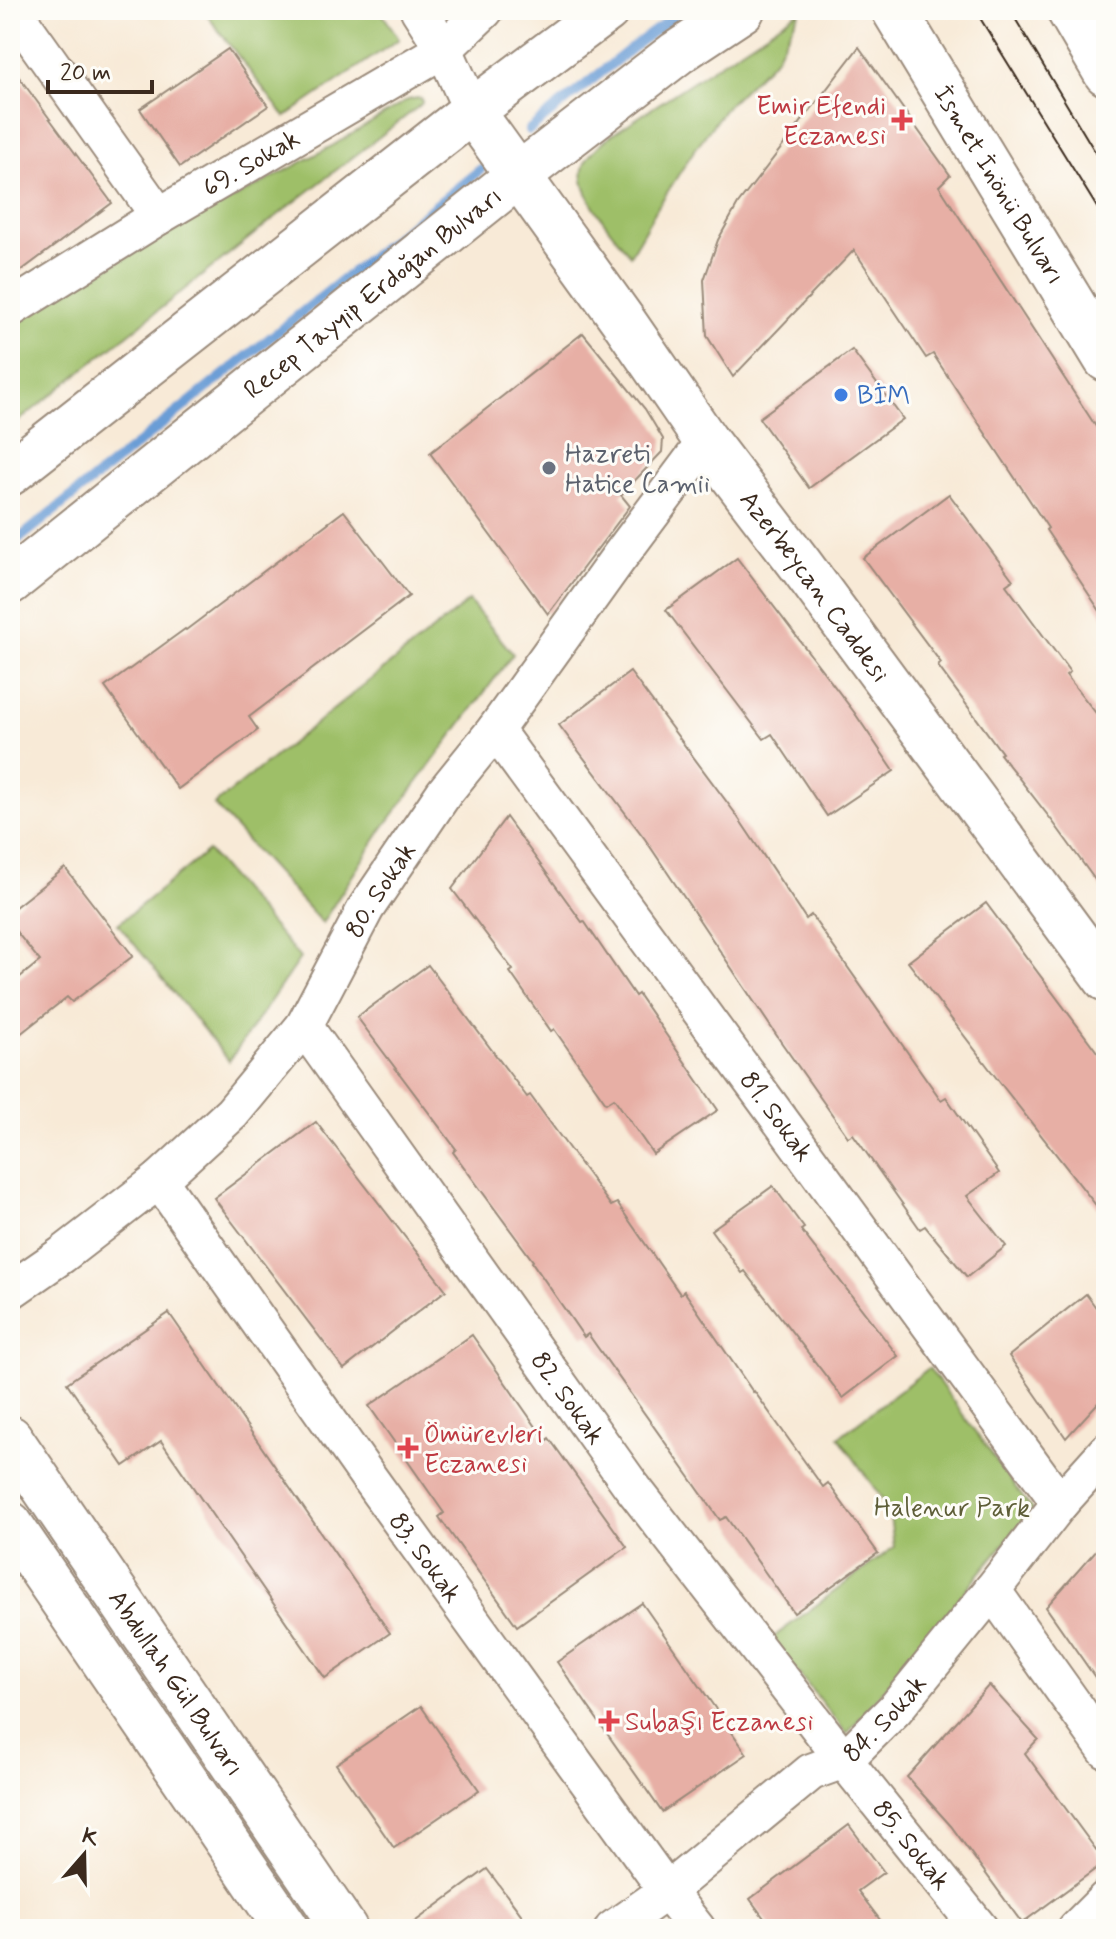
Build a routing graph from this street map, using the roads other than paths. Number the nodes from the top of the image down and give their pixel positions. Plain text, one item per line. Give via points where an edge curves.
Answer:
1 (13, 10) edge
2 (419, 10) edge
3 (485, 10) edge
4 (607, 10) edge
5 (742, 10) edge
6 (894, 10) edge
7 (1069, 10) edge
8 (444, 49) junction
9 (1106, 73) edge
10 (472, 111) junction
11 (519, 175) junction
12 (159, 216) junction
13 (10, 309) edge
14 (1106, 359) edge
15 (706, 441) junction
16 (10, 473) edge
17 (10, 582) edge
18 (495, 730) junction
19 (1106, 979) edge
20 (304, 1026) junction
21 (159, 1180) junction
22 (10, 1291) edge
23 (10, 1438) edge
24 (1106, 1452) edge
25 (1060, 1503) junction
26 (10, 1526) edge
27 (992, 1590) junction
28 (1106, 1750) edge
29 (844, 1760) junction
30 (667, 1891) junction
31 (1106, 1899) edge
32 (287, 1929) edge
33 (345, 1929) edge
34 (613, 1929) edge
35 (697, 1929) edge
36 (980, 1929) edge
37 (1076, 1929) edge

1 - 12 street
2 - 8 street
3 - 8 street, 69. Sokak
4 - 10 main road
5 - 11 main road, Recep Tayyip Erdoğan Bulvarı via 677,53
6 - 14 main road, İsmet İnönü Bulvarı
7 - 9 main road
8 - 10 street
8 - 12 street, 69. Sokak
10 - 11 main road, Azerbeycan Caddesi
10 - 16 main road
11 - 15 main road, Azerbeycan Caddesi
11 - 17 main road, Recep Tayyip Erdoğan Bulvarı
12 - 13 street, 69. Sokak
15 - 18 street, 80. Sokak
15 - 19 main road, Azerbeycan Caddesi
18 - 20 street, 80. Sokak via 444,793 366,908
18 - 25 street, 81. Sokak
20 - 21 street, 80. Sokak via 232,1113
20 - 29 street, 82. Sokak via 630,1484
21 - 22 street, 80. Sokak
21 - 30 street, 83. Sokak
23 - 33 main road, Abdullah Gül Bulvarı
24 - 25 street, 84. Sokak
25 - 27 street, 84. Sokak
26 - 32 main road, Abdullah Gül Bulvarı
27 - 28 street
27 - 29 street, 84. Sokak via 896,1708
29 - 30 street, 84. Sokak via 811,1772
29 - 36 street, 85. Sokak
30 - 34 street, 84. Sokak
30 - 35 street, 83. Sokak
31 - 37 street

